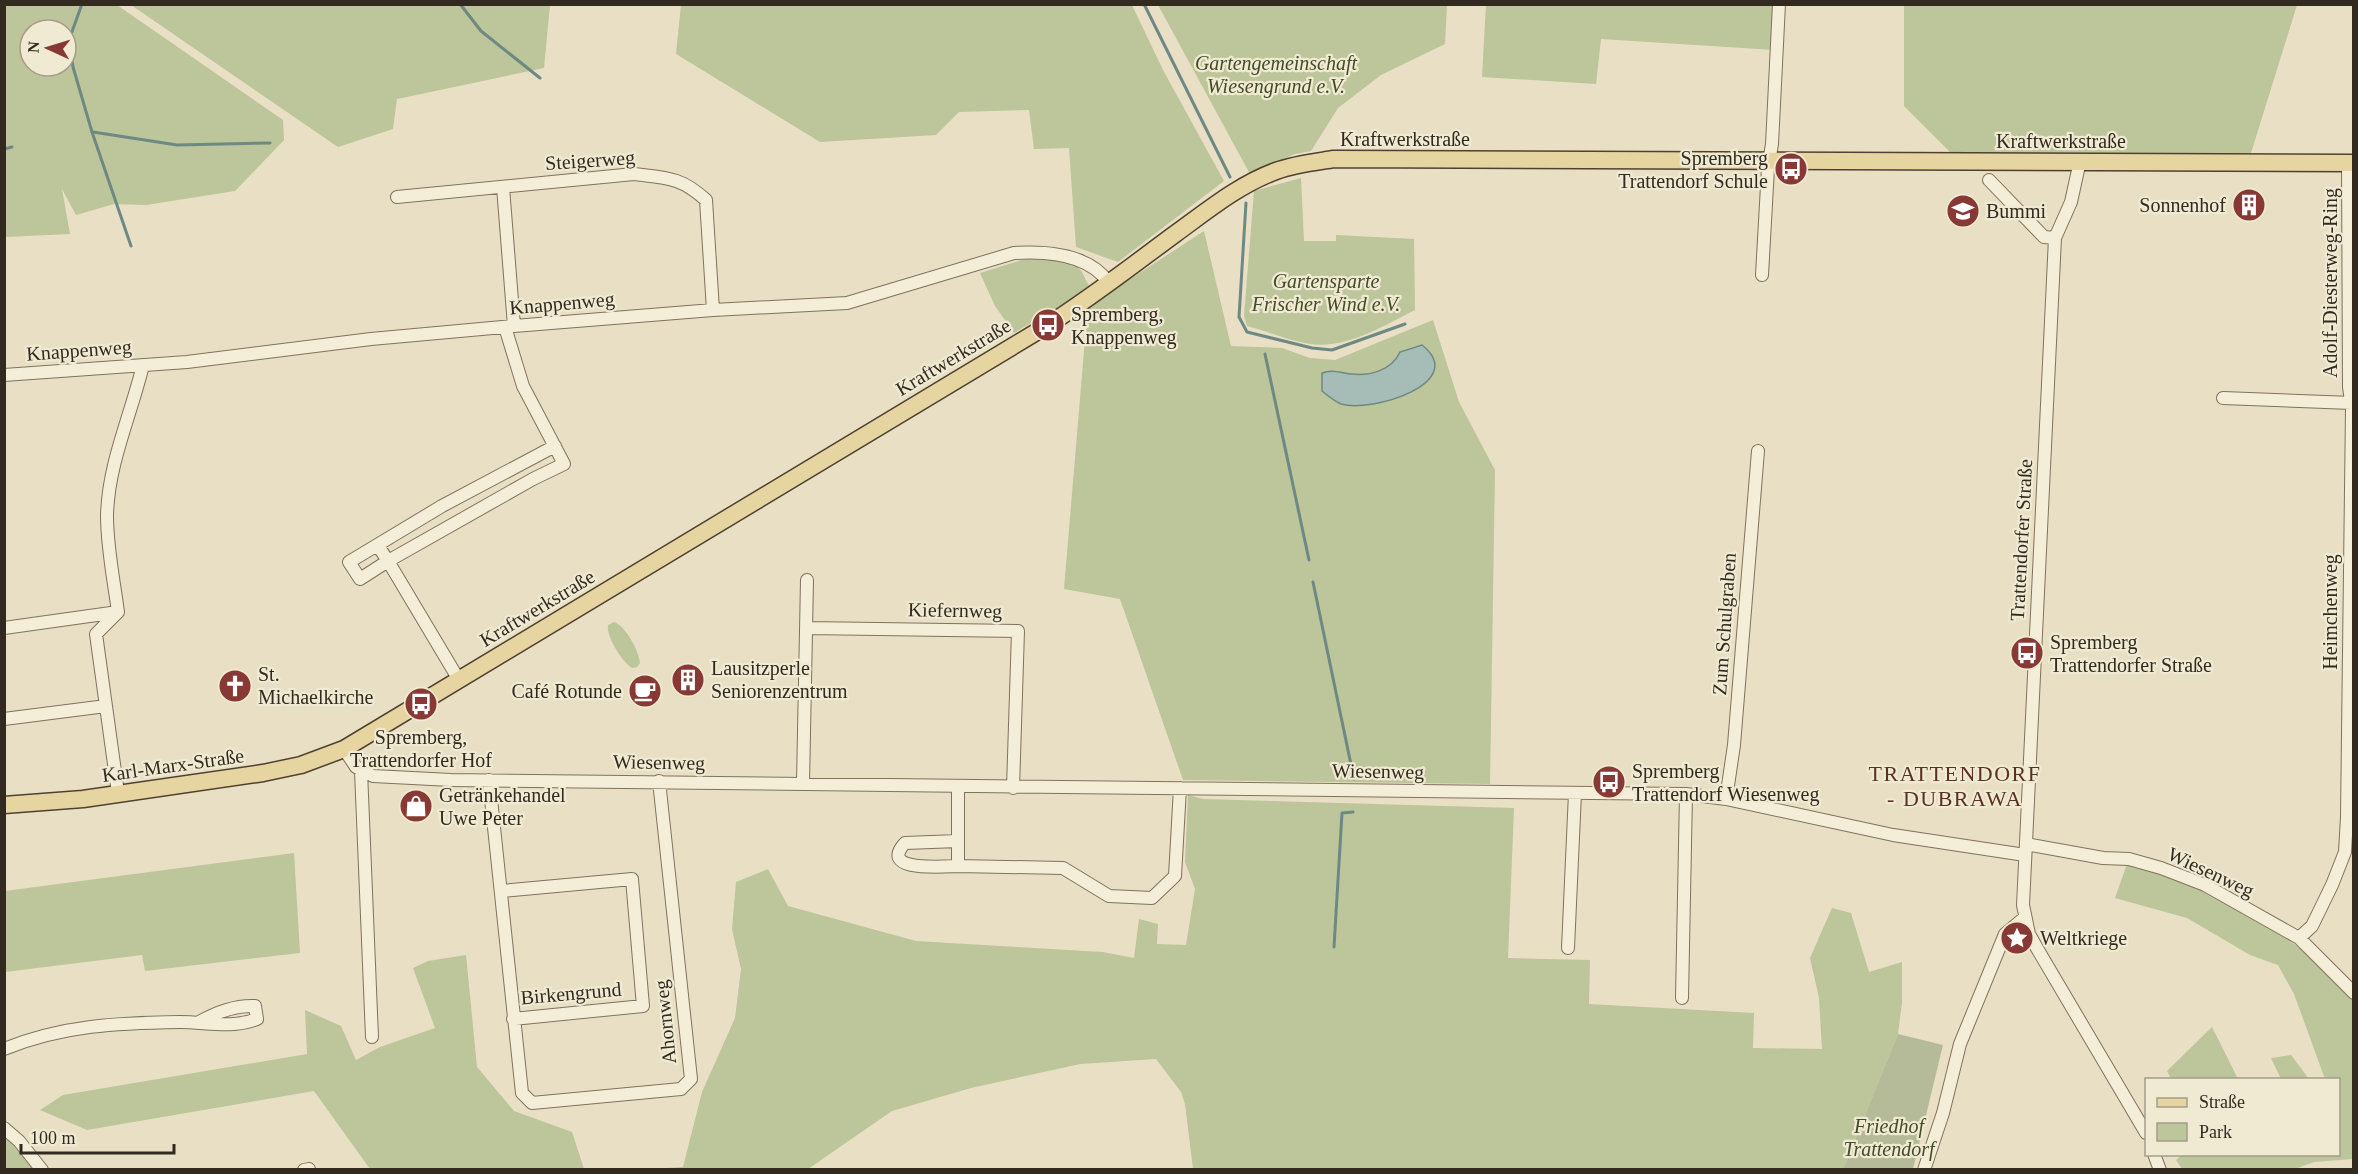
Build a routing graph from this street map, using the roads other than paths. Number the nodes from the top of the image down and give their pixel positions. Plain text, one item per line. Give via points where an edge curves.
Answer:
1 (1779, 4) edge
2 (1768, 160) junction
3 (2080, 162) junction
4 (2351, 163) edge
5 (1989, 180) dead end
6 (503, 188) junction
7 (397, 197) dead end
8 (2055, 238) junction
9 (2351, 241) edge
10 (1762, 275) dead end
11 (1109, 283) junction
12 (2351, 287) edge
13 (713, 310) junction
14 (509, 326) junction
15 (143, 365) junction
16 (4, 375) edge
17 (2223, 398) dead end
18 (2352, 403) junction
19 (555, 446) junction
20 (1758, 451) dead end
21 (524, 462) junction
22 (534, 479) junction
23 (442, 506) junction
24 (453, 524) junction
25 (378, 546) junction
26 (388, 561) junction
27 (807, 580) dead end
28 (118, 612) junction
29 (4, 628) edge
30 (807, 628) junction
31 (459, 680) junction
32 (106, 706) junction
33 (4, 719) edge
34 (344, 749) junction
35 (361, 771) junction
36 (489, 780) junction
37 (659, 781) junction
38 (803, 783) junction
39 (958, 786) junction
40 (1013, 788) junction
41 (1180, 788) junction
42 (1575, 793) junction
43 (118, 794) junction
44 (1686, 794) junction
45 (1726, 799) junction
46 (4, 805) edge
47 (958, 841) junction
48 (2025, 850) junction
49 (958, 866) junction
50 (501, 891) junction
51 (2025, 918) junction
52 (2300, 938) junction
53 (1568, 948) dead end
54 (2354, 993) edge
55 (1682, 998) dead end
56 (513, 1019) junction
57 (199, 1022) dead end
58 (372, 1037) dead end
59 (4, 1049) edge
60 (4, 1128) edge
61 (2145, 1131) edge
62 (2154, 1156) edge
63 (309, 1169) edge
64 (42, 1170) edge
65 (304, 1170) edge
66 (1924, 1170) edge
67 (2160, 1170) edge

1 - 2 street
2 - 3 main road, Kraftwerkstraße
2 - 10 street
2 - 11 main road, Kraftwerkstraße via 1334,159 1301,164 1276,171 1218,202
3 - 4 main road, Kraftwerkstraße
3 - 8 street, Trattendorfer Straße
4 - 9 street, Adolf-Diesterweg-Ring
5 - 8 street via 2044,237
6 - 7 street, Steigerweg
6 - 13 street, Steigerweg via 634,174 690,185 706,200
6 - 14 street
8 - 48 street, Trattendorfer Straße
9 - 12 street, Adolf-Diesterweg-Ring
11 - 13 street, Knappenweg via 1086,264 1034,252 1014,254 847,303
11 - 31 main road, Kraftwerkstraße via 1033,334
12 - 18 street, Adolf-Diesterweg-Ring
13 - 14 street, Knappenweg
14 - 15 street, Knappenweg
14 - 19 street via 523,386
15 - 16 street, Knappenweg
15 - 28 street via 109,493 108,533
17 - 18 street
18 - 52 street, Heimchenweg via 2345,852 2312,926
19 - 21 street
19 - 22 street via 564,464
20 - 45 street, Zum Schulgraben via 1734,745
21 - 22 street
21 - 23 street
22 - 24 street
23 - 24 street
23 - 25 street
24 - 26 street
25 - 26 street
25 - 26 street via 349,562 360,579
26 - 31 street
27 - 30 street
28 - 29 street
28 - 32 street via 96,634
30 - 38 street
30 - 40 street, Kiefernweg via 1018,631
31 - 34 main road, Kraftwerkstraße
32 - 33 street
32 - 43 street
34 - 35 street
34 - 43 main road, Karl-Marx-Straße via 298,766
35 - 36 street, Wiesenweg via 382,777
35 - 58 street
36 - 37 street, Wiesenweg
36 - 50 street, Birkengrund
37 - 38 street, Wiesenweg
37 - 56 street, Ahornweg via 691,1079 681,1089 532,1102 522,1093
38 - 39 street, Wiesenweg
39 - 40 street, Wiesenweg
39 - 47 street
40 - 41 street, Wiesenweg
41 - 42 street, Wiesenweg
41 - 49 street via 1175,876 1152,898 1109,896 1063,868
42 - 44 street, Wiesenweg
42 - 53 street
43 - 46 main road, Karl-Marx-Straße
44 - 45 street, Wiesenweg
44 - 55 street
45 - 48 street, Wiesenweg via 1893,835
47 - 49 street
47 - 49 street via 905,843 900,848 903,862 912,867
48 - 51 street, Trattendorfer Straße
48 - 52 street, Wiesenweg via 2128,859 2161,868 2205,885
50 - 56 street, Birkengrund
50 - 56 street, Birkengrund via 632,879 643,1006
51 - 61 street, Trattendorfer Straße via 2038,950
51 - 66 street via 2005,934 1960,1044
52 - 54 street, Wiesenweg
57 - 59 street via 127,1022 69,1029
60 - 64 street
62 - 67 street
63 - 65 street

